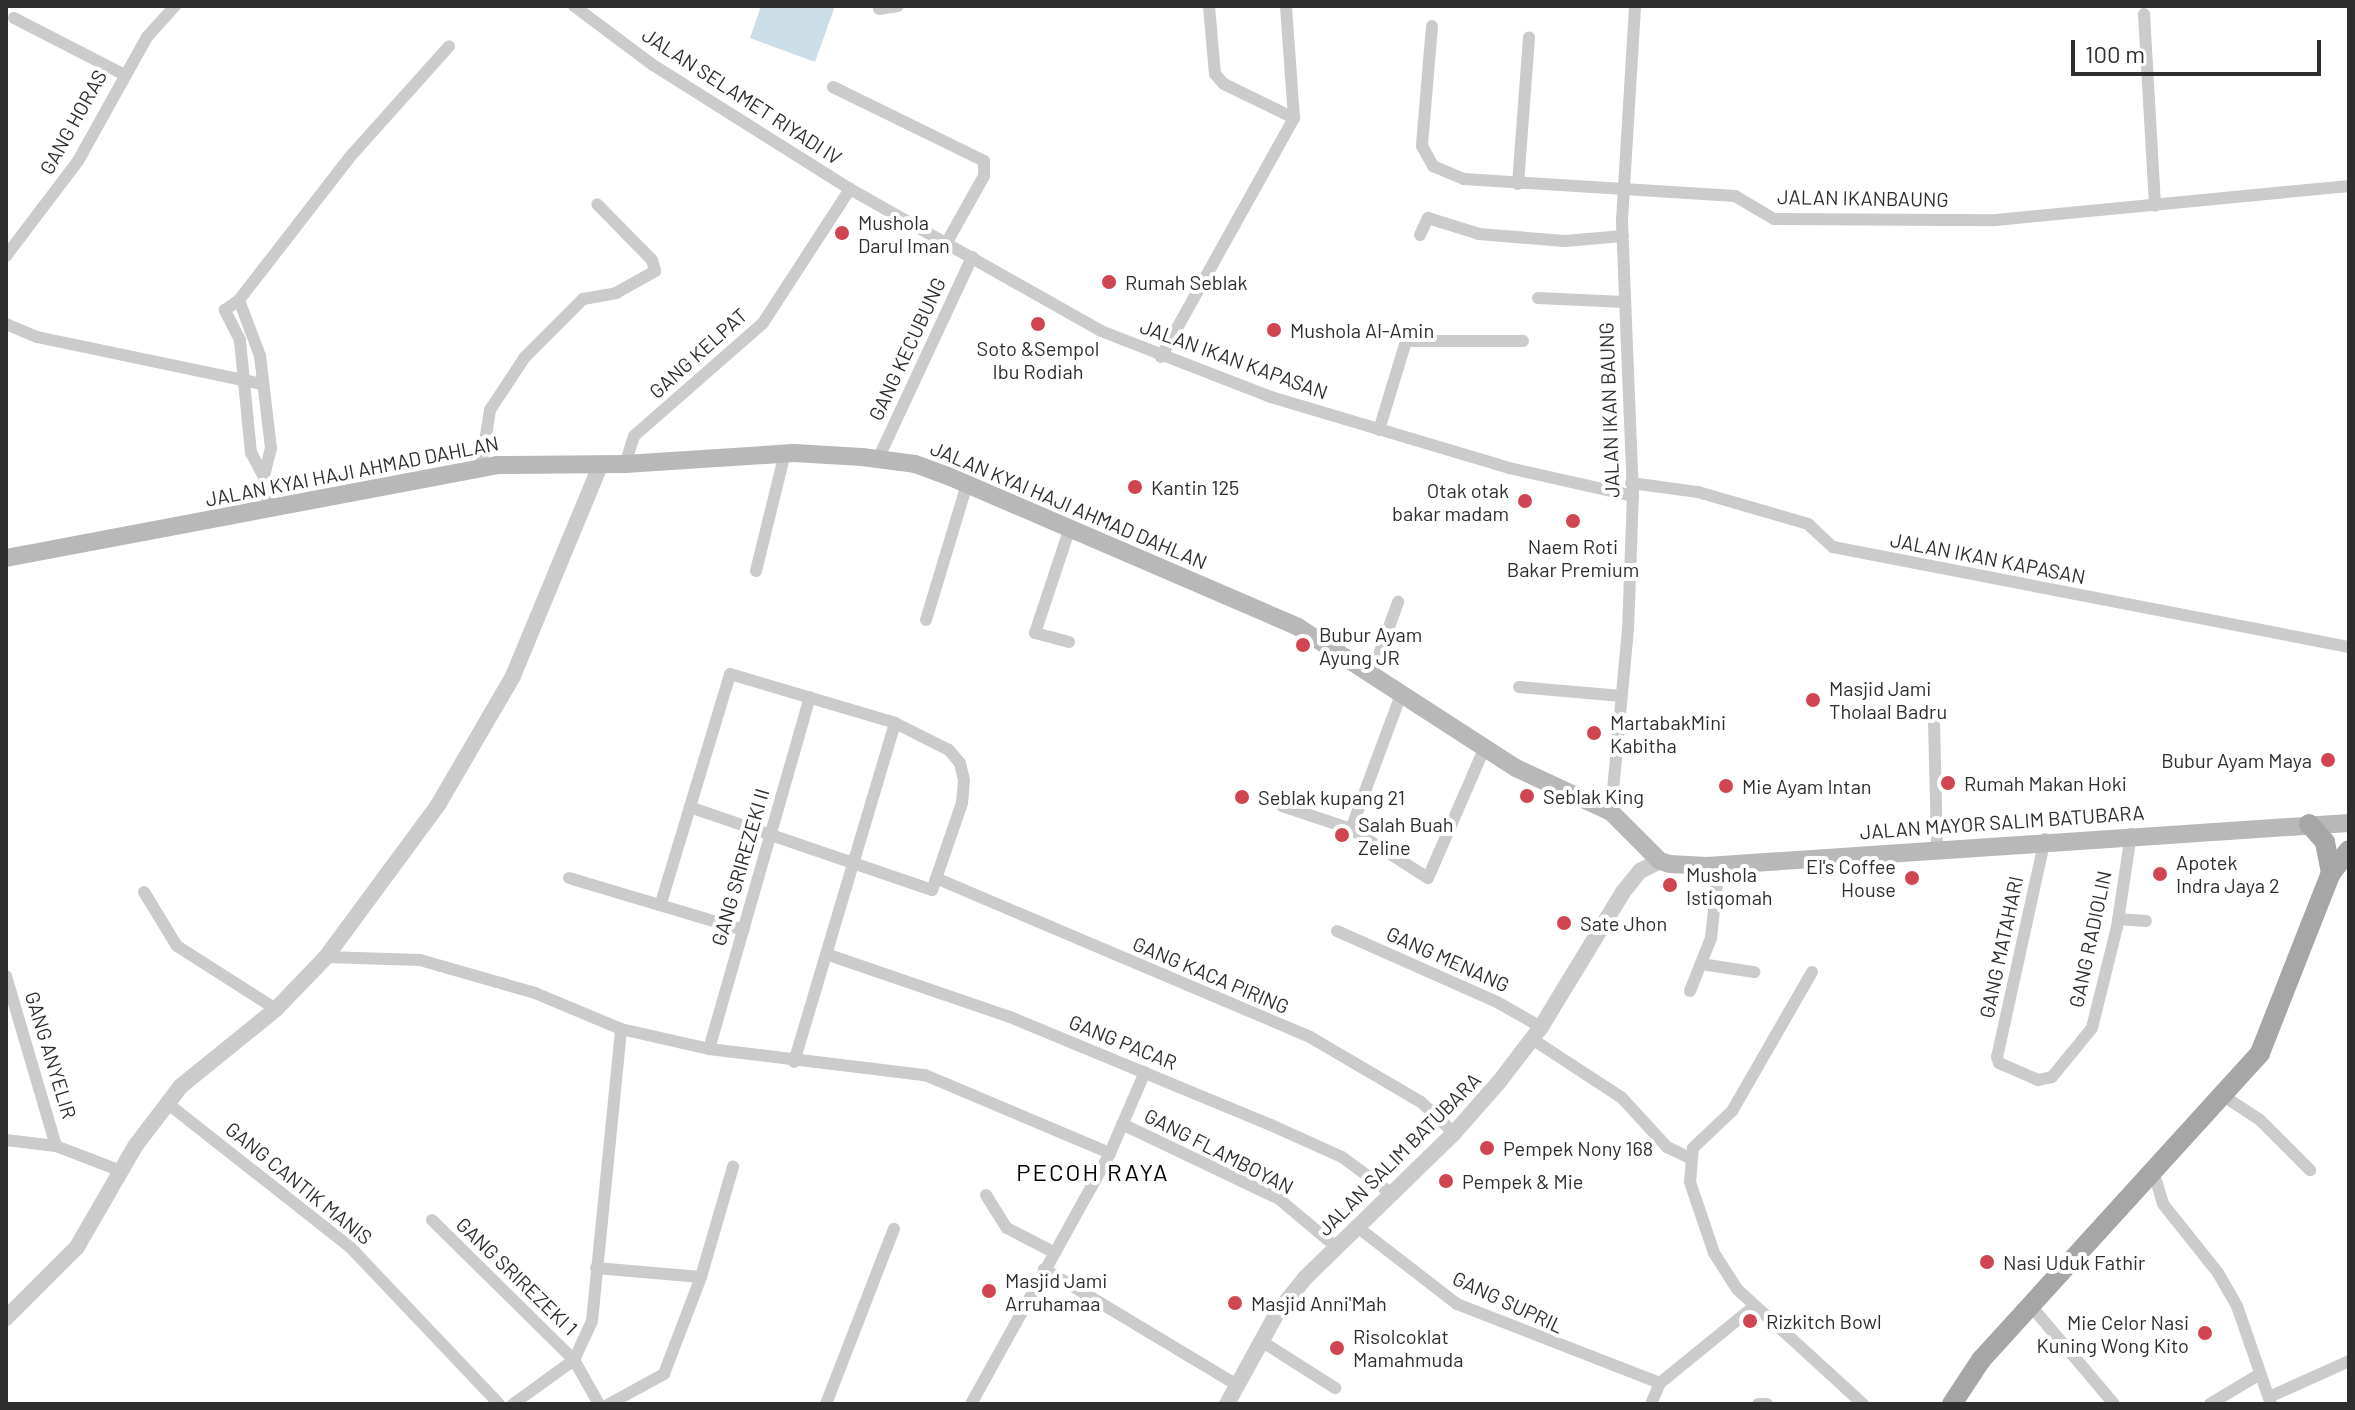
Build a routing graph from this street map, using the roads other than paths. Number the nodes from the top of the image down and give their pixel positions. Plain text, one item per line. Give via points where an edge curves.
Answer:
1 (175, 6) edge
2 (574, 6) edge
3 (898, 6) edge
4 (1209, 6) edge
5 (1286, 6) edge
6 (1635, 6) edge
7 (879, 9) dead end
8 (2144, 14) dead end
9 (14, 18) dead end
10 (1432, 26) dead end
11 (1529, 37) dead end
12 (449, 46) dead end
13 (123, 74) junction
14 (833, 87) dead end
15 (1294, 118) junction
16 (1518, 184) junction
17 (1627, 186) junction
18 (2349, 186) edge
19 (850, 189) junction
20 (597, 204) dead end
21 (2155, 206) junction
22 (1420, 235) dead end
23 (1623, 236) junction
24 (947, 242) junction
25 (6, 256) edge
26 (972, 257) junction
27 (1538, 298) dead end
28 (239, 300) junction
29 (1624, 302) junction
30 (6, 324) edge
31 (1523, 341) dead end
32 (1161, 357) junction
33 (245, 378) junction
34 (262, 384) junction
35 (1379, 430) junction
36 (785, 453) junction
37 (878, 459) junction
38 (601, 464) junction
39 (625, 464) junction
40 (481, 467) junction
41 (264, 477) junction
42 (967, 484) junction
43 (1632, 490) junction
44 (269, 509) junction
45 (1070, 528) junction
46 (6, 558) edge
47 (756, 571) dead end
48 (1398, 602) dead end
49 (926, 620) dead end
50 (1069, 642) dead end
51 (2349, 647) edge
52 (1372, 674) junction
53 (1519, 687) dead end
54 (1402, 692) junction
55 (1622, 696) junction
56 (810, 697) junction
57 (1934, 722) dead end
58 (895, 723) junction
59 (1485, 747) junction
60 (1282, 806) dead end
61 (690, 807) junction
62 (1611, 812) junction
63 (2349, 823) edge
64 (2309, 824) junction
65 (1351, 829) junction
66 (770, 834) junction
67 (2131, 834) junction
68 (2045, 839) junction
69 (1937, 849) junction
70 (2349, 850) edge
71 (1660, 861) junction
72 (854, 862) junction
73 (1719, 865) junction
74 (2331, 873) junction
75 (569, 878) dead end
76 (938, 879) junction
77 (144, 892) dead end
78 (661, 903) junction
79 (2118, 919) junction
80 (2146, 921) dead end
81 (743, 930) junction
82 (1337, 931) dead end
83 (826, 954) junction
84 (326, 957) junction
85 (1701, 964) junction
86 (1754, 972) dead end
87 (1812, 972) dead end
88 (6, 976) edge
89 (1690, 991) dead end
90 (276, 1009) junction
91 (621, 1029) junction
92 (1536, 1033) junction
93 (709, 1049) junction
94 (794, 1062) junction
95 (1999, 1063) joint
96 (1145, 1072) junction
97 (2225, 1097) junction
98 (167, 1103) junction
99 (1122, 1124) junction
100 (1454, 1133) junction
101 (6, 1140) edge
102 (56, 1146) junction
103 (1110, 1153) junction
104 (1690, 1163) junction
105 (733, 1167) dead end
106 (2310, 1170) dead end
107 (121, 1171) junction
108 (2154, 1174) junction
109 (1392, 1194) junction
110 (986, 1195) dead end
111 (432, 1220) dead end
112 (1356, 1226) junction
113 (894, 1229) dead end
114 (1335, 1246) junction
115 (1055, 1253) junction
116 (596, 1268) junction
117 (1044, 1269) junction
118 (701, 1277) junction
119 (2031, 1306) junction
120 (1752, 1308) junction
121 (6, 1318) edge
122 (1261, 1341) junction
123 (574, 1360) junction
124 (2349, 1361) edge
125 (2260, 1374) junction
126 (1660, 1383) junction
127 (1237, 1385) junction
128 (1335, 1388) dead end
129 (2270, 1401) edge
130 (499, 1404) edge
131 (513, 1404) edge
132 (599, 1404) edge
133 (609, 1404) edge
134 (826, 1404) edge
135 (971, 1404) edge
136 (1227, 1404) edge
137 (1651, 1404) edge
138 (1758, 1404) edge
139 (1767, 1404) edge
140 (1863, 1404) edge
141 (1952, 1404) edge
142 (2114, 1404) edge
143 (2210, 1404) edge

1 - 13 street, GANG HORAS
2 - 19 street, JALAN SELAMET RIYADI IV via 653,65
3 - 7 street
4 - 15 street via 1215,74 1224,84
5 - 15 street
6 - 17 street, JALAN IKAN BAUNG
8 - 21 street
9 - 13 street
10 - 16 street, JALAN IKANBAUNG via 1420,133 1428,160 1464,179
11 - 16 street
12 - 28 street via 349,158
13 - 25 street, GANG HORAS via 78,161
14 - 24 street via 984,161 984,176
15 - 32 street
16 - 17 street, JALAN IKANBAUNG
17 - 21 street, JALAN IKANBAUNG via 1735,196 1774,219 1996,220
17 - 23 street, JALAN IKAN BAUNG
18 - 21 street, JALAN IKANBAUNG
19 - 24 street, JALAN IKAN KAPASAN
19 - 39 street, GANG KELPAT via 763,323 634,436
20 - 40 street via 652,260 655,271 616,293 583,299 525,357 490,410
22 - 23 street via 1428,218 1479,234 1565,241
23 - 29 street, JALAN IKAN BAUNG
24 - 26 street, JALAN IKAN KAPASAN
26 - 32 street, JALAN IKAN KAPASAN via 1101,331
26 - 37 street, GANG KECUBUNG
27 - 29 street
28 - 33 street via 225,310 240,340
28 - 34 street via 256,335
29 - 43 street, JALAN IKAN BAUNG
30 - 33 street via 37,337
31 - 35 street via 1406,341
32 - 35 street, JALAN IKAN KAPASAN
33 - 34 street
33 - 41 street via 251,453
34 - 41 street via 271,448
35 - 43 street, JALAN IKAN KAPASAN
36 - 37 main road, JALAN KYAI HAJI AHMAD DAHLAN
36 - 39 main road, JALAN KYAI HAJI AHMAD DAHLAN
36 - 47 street
37 - 42 main road, JALAN KYAI HAJI AHMAD DAHLAN via 915,464
38 - 39 main road, JALAN KYAI HAJI AHMAD DAHLAN
38 - 40 main road, JALAN KYAI HAJI AHMAD DAHLAN
38 - 84 street via 548,600 495,710 438,805
40 - 44 main road, JALAN KYAI HAJI AHMAD DAHLAN
41 - 44 street
42 - 45 main road, JALAN KYAI HAJI AHMAD DAHLAN
42 - 49 street
43 - 51 street, JALAN IKAN KAPASAN via 1698,492 1808,524 1833,547
43 - 55 street, JALAN IKAN BAUNG
44 - 46 main road, JALAN KYAI HAJI AHMAD DAHLAN
45 - 50 street via 1035,633
45 - 52 main road, JALAN KYAI HAJI AHMAD DAHLAN via 1274,615
48 - 52 street
52 - 54 main road, JALAN KYAI HAJI AHMAD DAHLAN
53 - 55 street
54 - 59 main road, JALAN KYAI HAJI AHMAD DAHLAN
54 - 65 street
55 - 62 street, JALAN IKAN BAUNG
56 - 58 street
56 - 61 street via 741,676 725,677
56 - 66 street, GANG SRIREZEKI II
57 - 69 street
58 - 72 street
58 - 76 street via 956,756 962,770 962,803
59 - 62 main road, JALAN KYAI HAJI AHMAD DAHLAN via 1516,768
59 - 65 street via 1428,878
60 - 65 street
61 - 66 street
61 - 78 street
62 - 71 main road, JALAN KYAI HAJI AHMAD DAHLAN
63 - 64 main road, JALAN MAYOR SALIM BATUBARA
64 - 67 main road, JALAN MAYOR SALIM BATUBARA
64 - 74 main road via 2325,842
66 - 72 street
66 - 81 street, GANG SRIREZEKI II
67 - 68 main road, JALAN MAYOR SALIM BATUBARA
67 - 79 street, GANG RADIOLIN
68 - 69 main road, JALAN MAYOR SALIM BATUBARA
68 - 95 street, GANG MATAHARI
69 - 73 main road, JALAN MAYOR SALIM BATUBARA
70 - 74 main road
71 - 73 main road, JALAN MAYOR SALIM BATUBARA
71 - 92 street, JALAN SALIM BATUBARA via 1640,871 1623,892
72 - 76 street, GANG KACA PIRING via 928,890
72 - 83 street
73 - 85 street via 1711,938
74 - 97 main road via 2270,1032
75 - 78 street
76 - 100 street, GANG KACA PIRING via 1310,1037 1421,1102
77 - 90 street via 177,946
78 - 81 street
79 - 80 street
79 - 95 street, GANG RADIOLIN via 2092,1028 2046,1080
81 - 93 street, GANG SRIREZEKI II
82 - 92 street, GANG MENANG via 1497,1002
83 - 94 street
83 - 96 street, GANG PACAR via 1010,1017
84 - 90 street
84 - 91 street via 420,960 535,993
85 - 86 street
85 - 89 street
87 - 104 street via 1732,1111 1695,1145
88 - 102 street, GANG ANYELIR
90 - 98 street via 197,1070
91 - 93 street
91 - 116 street via 614,1139
92 - 100 street, JALAN SALIM BATUBARA
92 - 104 street, GANG MENANG via 1622,1098 1667,1147
93 - 94 street
94 - 103 street via 925,1075
96 - 99 street
96 - 109 street, GANG PACAR via 1342,1157
97 - 106 street via 2260,1120
97 - 108 main road
98 - 107 street
98 - 130 street, GANG CANTIK MANIS via 351,1248
99 - 103 street
99 - 114 street, GANG FLAMBOYAN via 1279,1199
100 - 109 street, JALAN SALIM BATUBARA
101 - 102 street, GANG ANYELIR
102 - 107 street, GANG ANYELIR
103 - 115 street
104 - 120 street via 1690,1182 1714,1253
105 - 118 street
107 - 121 street via 59,1271
108 - 119 main road
108 - 125 street via 2166,1208 2227,1286
109 - 112 street, JALAN SALIM BATUBARA
110 - 115 street via 1007,1228
111 - 123 street, GANG SRIREZEKI 1
112 - 114 street, JALAN SALIM BATUBARA
112 - 126 street, GANG SUPRIL via 1443,1296
113 - 134 street
114 - 122 street, JALAN SALIM BATUBARA via 1286,1301
115 - 117 street
116 - 118 street
116 - 123 street via 592,1321
117 - 127 street
117 - 135 street
118 - 133 street via 664,1374
119 - 141 main road via 1981,1360
119 - 142 street
120 - 126 street
120 - 140 street via 1799,1342
122 - 127 street, JALAN SALIM BATUBARA
122 - 128 street
123 - 131 street
123 - 132 street, GANG SRIREZEKI 1
124 - 129 street
125 - 129 street
125 - 143 street
126 - 137 street
127 - 136 street, JALAN SALIM BATUBARA
138 - 139 street

